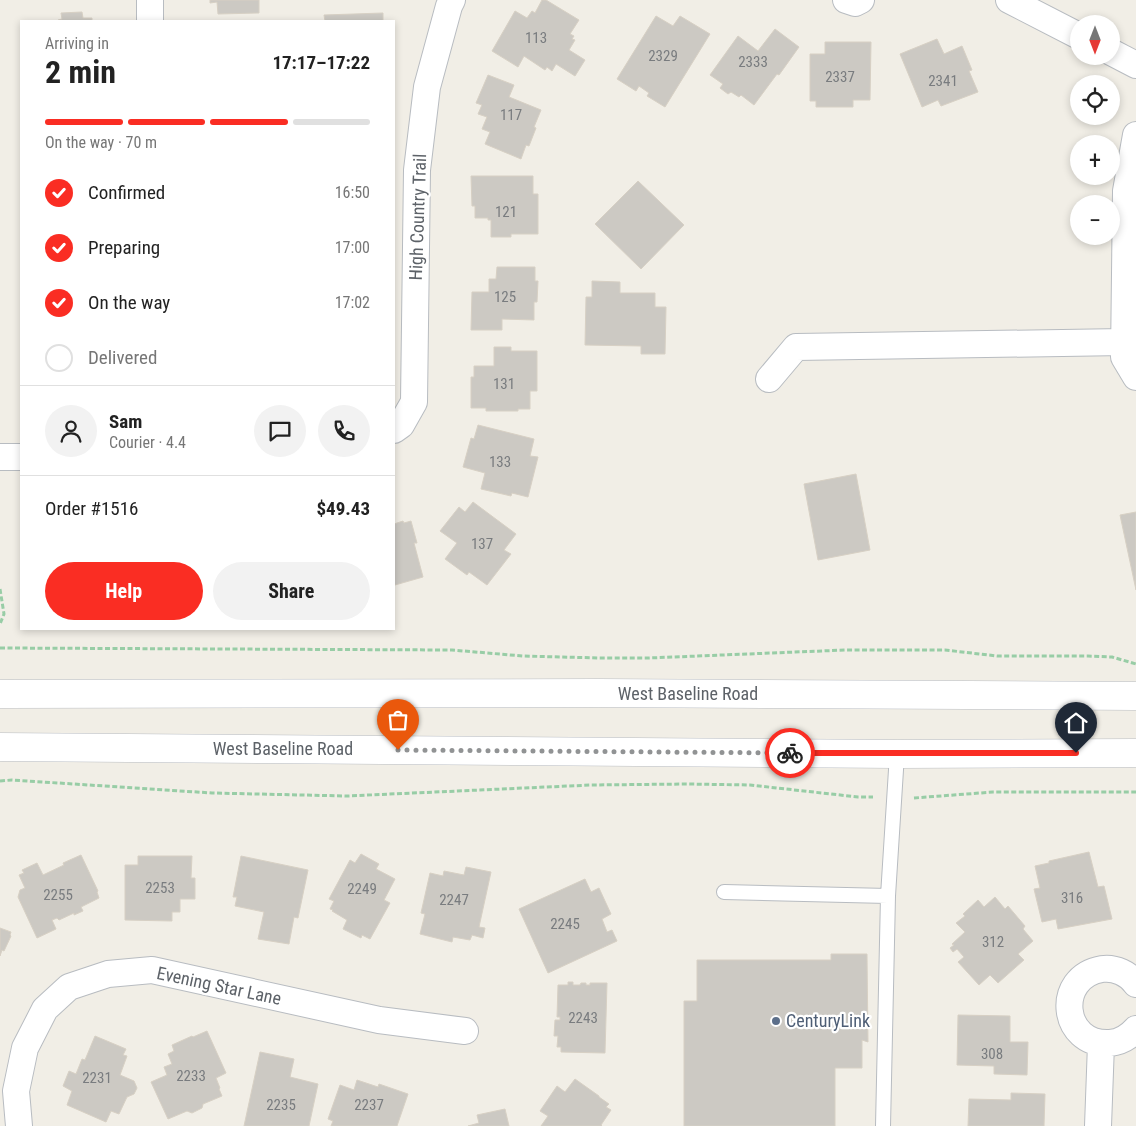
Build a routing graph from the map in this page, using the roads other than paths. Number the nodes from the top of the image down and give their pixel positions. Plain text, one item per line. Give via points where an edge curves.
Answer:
1 (150, 0) edge
2 (452, 0) edge
3 (846, 0) edge
4 (861, 0) edge
5 (1009, 0) edge
6 (150, 20) edge
7 (1070, 31) edge
8 (1120, 57) edge
9 (1136, 65) edge
10 (1136, 135) edge
11 (1124, 342) junction
12 (1136, 377) edge
13 (770, 379) dead end
14 (395, 429) edge
15 (0, 457) edge
16 (20, 457) edge
17 (0, 694) edge
18 (1136, 696) edge
19 (0, 747) edge
20 (1136, 753) edge
21 (897, 754) junction
22 (724, 892) dead end
23 (888, 896) junction
24 (1136, 984) edge
25 (1136, 1029) edge
26 (465, 1031) dead end
27 (1101, 1044) junction
28 (19, 1126) edge
29 (883, 1126) edge
30 (1098, 1126) edge

1 - 6 street
2 - 14 street, High Country Trail via 427,87 416,170 414,402
3 - 4 street via 855,3
5 - 7 street
8 - 9 street
10 - 11 street via 1126,192
11 - 12 street via 1124,358
11 - 13 street via 796,346
15 - 16 street
17 - 18 main road, West Baseline Road
19 - 21 main road, West Baseline Road
20 - 21 main road, West Baseline Road
21 - 23 lane
22 - 23 lane
23 - 29 lane
24 - 27 street via 1119,971 1104,969 1089,973 1077,983 1070,997 1069,1013 1075,1027 1086,1038
25 - 27 street via 1131,1036 1116,1043
26 - 28 street, Evening Star Lane via 379,1020 152,970 108,974 69,986 45,1009 25,1048 16,1091
27 - 30 street

